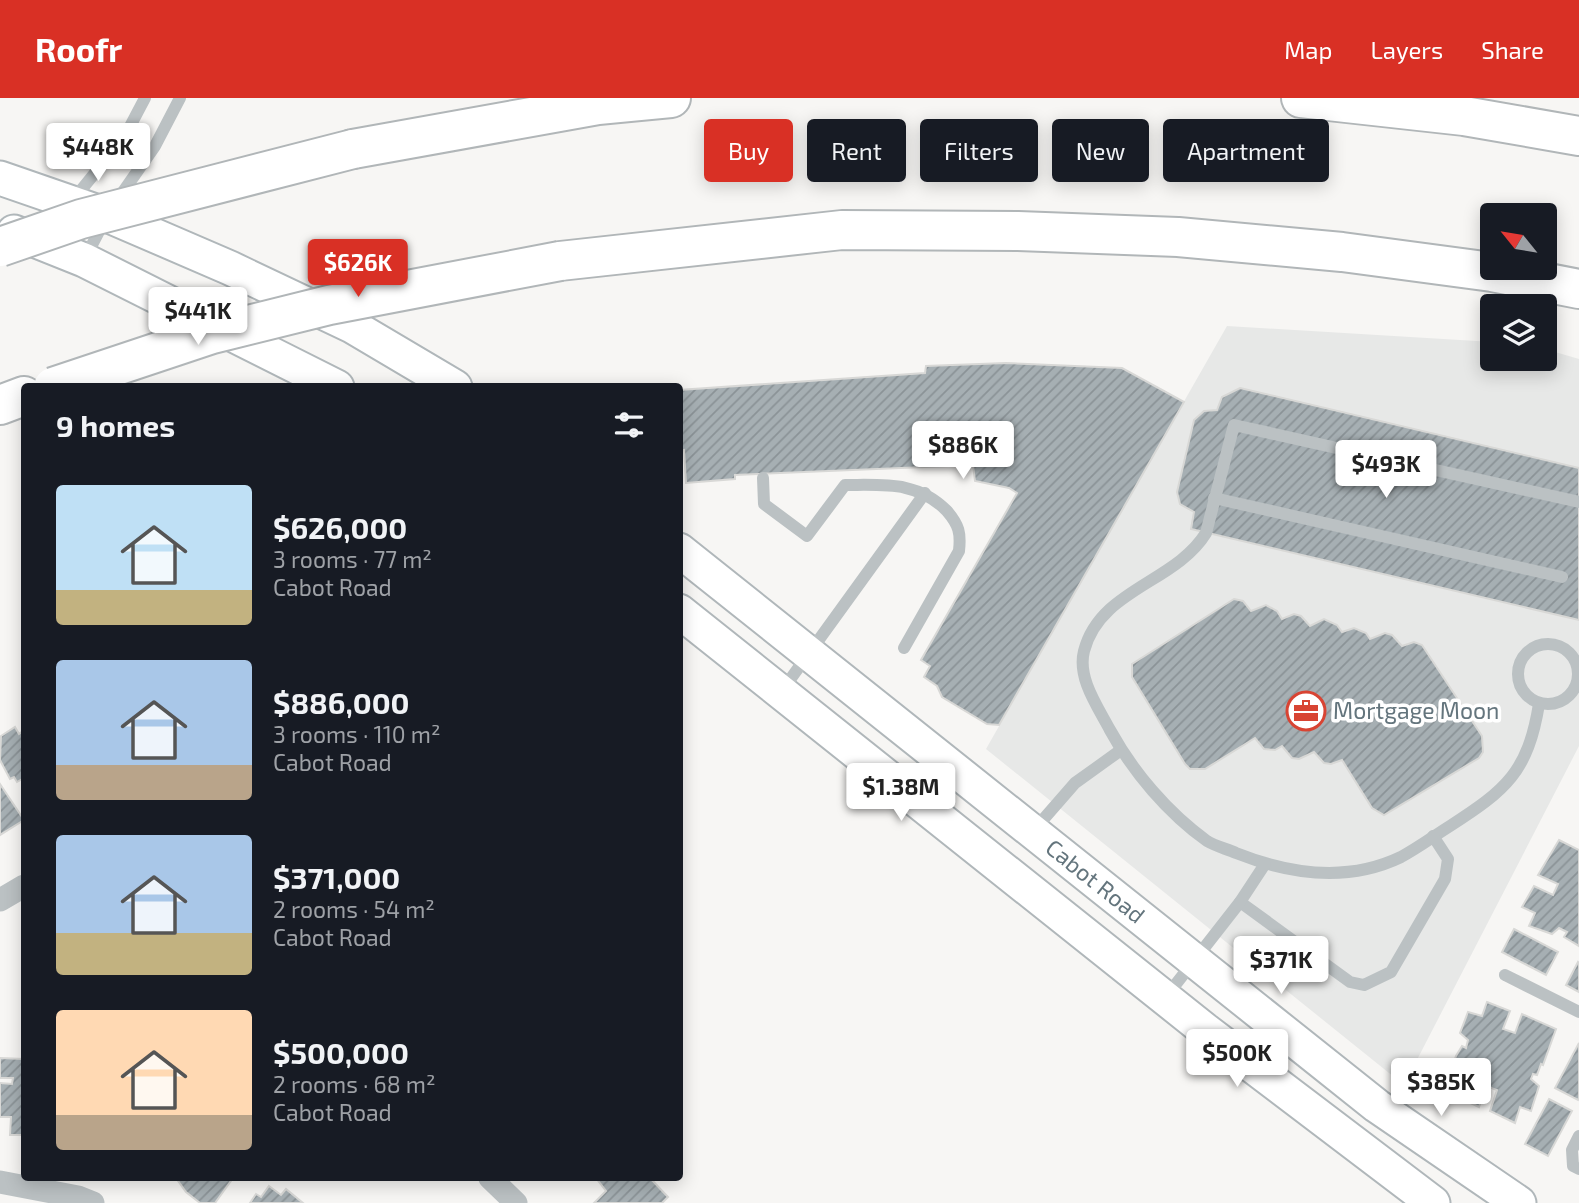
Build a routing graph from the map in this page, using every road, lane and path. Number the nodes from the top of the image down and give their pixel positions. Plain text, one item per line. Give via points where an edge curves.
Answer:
1 (145, 98) edge
2 (180, 98) edge
3 (671, 98) edge
4 (1301, 98) edge
5 (1579, 136) edge
6 (0, 178) edge
7 (71, 202) junction
8 (107, 215) junction
9 (0, 227) edge
10 (44, 244) junction
11 (0, 247) edge
12 (84, 260) junction
13 (1579, 289) edge
14 (65, 383) edge
15 (329, 383) edge
16 (448, 383) edge
17 (763, 478) dead end
18 (925, 493) junction
19 (1214, 498) junction
20 (1579, 502) edge
21 (683, 553) edge
22 (1562, 577) dead end
23 (683, 614) edge
24 (904, 648) dead end
25 (809, 653) junction
26 (1577, 660) edge
27 (780, 692) junction
28 (1539, 704) junction
29 (1121, 750) junction
30 (1032, 833) junction
31 (1433, 836) junction
32 (1265, 864) junction
33 (21, 888) edge
34 (0, 900) edge
35 (1240, 902) junction
36 (1193, 961) junction
37 (1505, 975) dead end
38 (1165, 998) junction
39 (1579, 1012) edge
40 (1579, 1136) edge
41 (1579, 1169) edge
42 (493, 1181) edge
43 (0, 1182) edge
44 (93, 1203) edge
45 (516, 1203) edge
46 (1433, 1203) edge
47 (1519, 1203) edge

1 - 7 lane via 125,136
2 - 8 lane via 155,146
3 - 11 highway, bridge via 598,105 353,149 81,219
4 - 5 highway via 1464,116
6 - 7 main road
7 - 8 main road
7 - 10 lane
8 - 12 lane
8 - 16 main road via 352,326
9 - 10 main road
10 - 12 main road
12 - 15 main road
13 - 14 highway, bridge via 1342,252 1178,237 842,230 560,261 316,308 212,334
17 - 18 lane via 764,504 807,536 845,485 908,485
18 - 24 lane via 955,520 961,534 959,551
18 - 25 lane
19 - 20 lane via 1234,425
19 - 22 lane
19 - 29 lane via 1206,533 1198,545 1172,570 1119,599 1092,631 1083,653 1084,677
21 - 25 main road, Cabot Road
23 - 27 main road, Cabot Road
25 - 27 lane
25 - 30 main road, Cabot Road
26 - 28 lane via 1577,679 1569,696
26 - 28 lane via 1554,644 1534,646 1526,652 1517,671 1518,682
27 - 38 main road, Cabot Road
28 - 31 lane via 1534,738 1496,797
29 - 30 lane via 1075,783
29 - 32 lane via 1154,793 1209,842
30 - 36 main road, Cabot Road
31 - 32 lane via 1399,857 1347,873 1304,873
31 - 35 lane via 1448,859 1445,880 1391,972 1376,981 1364,985 1349,982
32 - 35 lane
33 - 34 street
35 - 36 lane
36 - 38 lane
36 - 47 main road, Cabot Road via 1377,1106
37 - 39 lane
38 - 46 main road, Cabot Road
40 - 41 lane via 1572,1150 1573,1166
42 - 45 street
43 - 44 street

